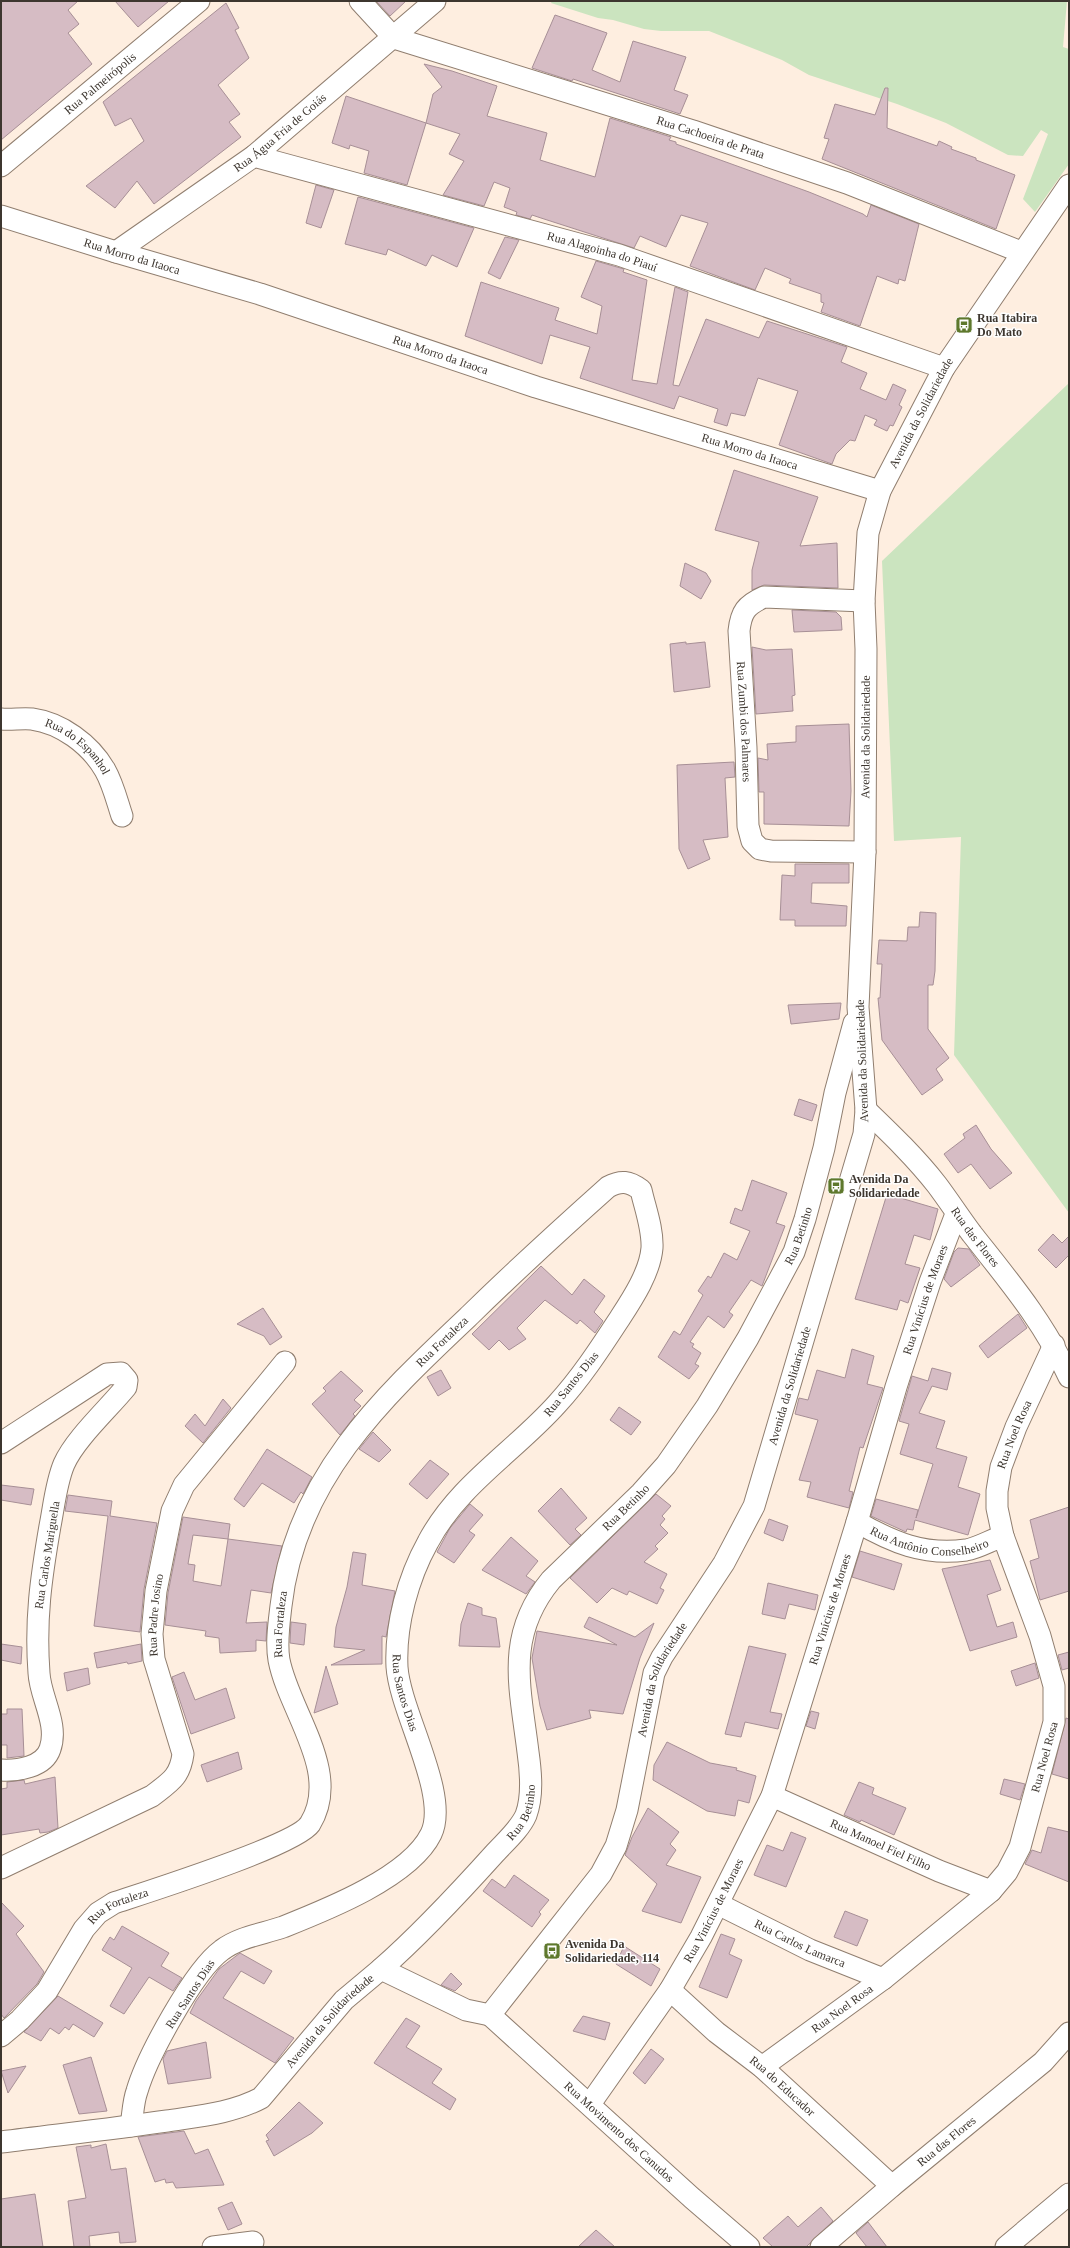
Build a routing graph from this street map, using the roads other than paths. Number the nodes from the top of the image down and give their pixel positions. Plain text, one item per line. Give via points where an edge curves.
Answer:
1 (199, 1) edge
2 (360, 1) edge
3 (435, 1) edge
4 (394, 38) junction
5 (254, 156) junction
6 (1, 166) edge
7 (1069, 184) edge
8 (1, 216) edge
9 (116, 252) junction
10 (1021, 252) junction
11 (944, 368) junction
12 (880, 491) junction
13 (864, 602) junction
14 (1, 719) edge
15 (122, 816) dead end
16 (865, 852) junction
17 (858, 1006) junction
18 (866, 1110) junction
19 (641, 1190) joint
20 (956, 1214) junction
21 (1054, 1345) junction
22 (285, 1362) dead end
23 (1069, 1377) edge
24 (1, 1443) edge
25 (857, 1522) junction
26 (1003, 1536) junction
27 (1, 1770) edge
28 (772, 1796) junction
29 (1, 1868) edge
30 (991, 1891) junction
31 (718, 1904) junction
32 (381, 1970) junction
33 (883, 1979) junction
34 (670, 1990) junction
35 (490, 2014) junction
36 (1069, 2033) edge
37 (1, 2036) edge
38 (762, 2067) junction
39 (590, 2104) junction
40 (131, 2126) junction
41 (1, 2142) edge
42 (892, 2186) junction
43 (1069, 2194) edge
44 (253, 2242) dead end
45 (213, 2247) edge
46 (749, 2247) edge
47 (821, 2247) edge
48 (1006, 2247) edge

1 - 6 street, Rua Palmeirópolis
2 - 4 street
3 - 4 street, Rua Água Fria de Goiás
4 - 5 street, Rua Água Fria de Goiás
4 - 10 street, Rua Cachoeira de Prata via 671,124 847,183
5 - 9 street, Rua Água Fria de Goiás
5 - 11 street, Rua Alagoinha do Piauí via 619,255
7 - 10 street, Avenida da Solidariedade
8 - 9 street, Rua Morro da Itaoca
9 - 12 street, Rua Morro da Itaoca via 260,294 536,387
10 - 11 street, Avenida da Solidariedade
11 - 12 street, Avenida da Solidariedade
12 - 13 street, Avenida da Solidariedade via 868,532
13 - 16 street, Avenida da Solidariedade
13 - 16 street, Rua Zumbi dos Palmares via 764,597 744,609 739,631 747,808 752,841 760,849 771,851
14 - 15 street, Rua do Espanhol via 31,719 55,725 74,736 105,770
16 - 17 street, Avenida da Solidariedade
17 - 18 street, Avenida da Solidariedade
17 - 32 street, Rua Betinho via 805,1219 794,1252 748,1338 707,1406 666,1465 641,1493 551,1580 539,1594 527,1616 521,1637 519,1670 531,1776 525,1816 482,1868
18 - 20 street, Rua das Flores via 907,1150 937,1185
18 - 35 street, Avenida da Solidariedade via 864,1134 857,1161 766,1472 754,1506 739,1536 654,1673 627,1810 616,1846 601,1874
19 - 37 street, Rua Fortaleza via 631,1183 618,1182 608,1187 551,1238 428,1354 363,1423 316,1491 298,1530 283,1587 278,1631 279,1659 319,1765 321,1789 318,1810 308,1827 282,1843 114,1903 98,1913 84,1929 47,1991
19 - 40 street, Rua Santos Dias via 652,1249 646,1271 626,1308 593,1358 557,1404 454,1502 418,1559 403,1605 397,1668 433,1790 435,1818 432,1833 402,1867 371,1887 282,1927 236,1941 207,1962 145,2066 136,2094
20 - 21 street, Rua das Flores via 1027,1304
20 - 25 street, Rua Vinícius de Moraes via 930,1282 896,1387
21 - 23 street, Rua das Flores
21 - 26 street, Rua Noel Rosa via 1001,1467 997,1508
22 - 29 street, Rua Padre Josino via 188,1481 172,1511 156,1591 152,1634 154,1659 183,1754 181,1767 173,1780 152,1796
24 - 27 street, Rua Carlos Mariguella via 107,1374 121,1373 127,1380 126,1387 74,1448 64,1464 57,1487 39,1586 36,1637 39,1678 49,1710 53,1739 50,1751 44,1759 30,1767
25 - 26 street, Rua Antônio Conselheiro via 886,1539 938,1552 967,1550
25 - 28 street, Rua Vinícius de Moraes
26 - 30 street, Rua Noel Rosa via 1040,1636 1054,1686 1054,1722 1020,1847 1006,1872
28 - 30 street, Rua Manoel Fiel Filho via 939,1871
28 - 31 street, Rua Vinícius de Moraes
30 - 33 street, Rua Noel Rosa
31 - 33 street, Rua Carlos Lamarca via 804,1947
31 - 34 street, Rua Vinícius de Moraes
32 - 35 street, Avenida da Solidariedade via 466,2010
32 - 40 street, Avenida da Solidariedade via 344,2000 262,2098 239,2108
33 - 38 street, Rua Noel Rosa
34 - 38 street, Rua do Educador via 716,2032
34 - 39 street, Rua Vinícius de Moraes
35 - 39 street, Rua Movimento dos Canudos
36 - 42 street, Rua das Flores via 1043,2062
38 - 42 street, Rua do Educador
39 - 46 street, Rua Movimento dos Canudos
40 - 41 street, Avenida da Solidariedade
42 - 47 street, Rua das Flores
43 - 48 street
44 - 45 street

